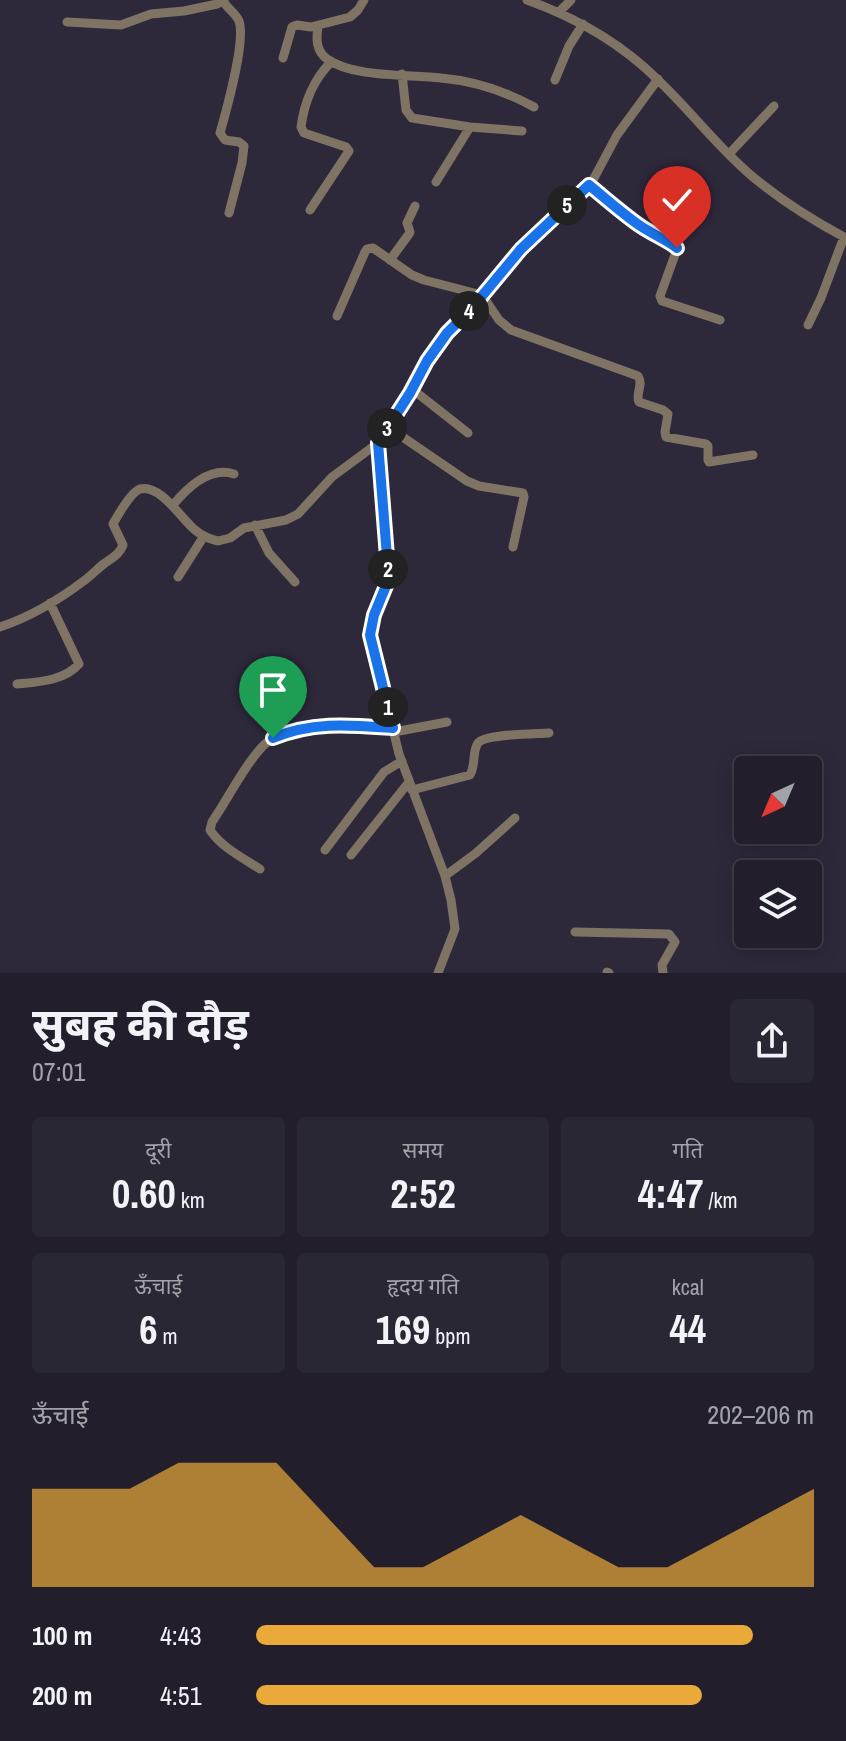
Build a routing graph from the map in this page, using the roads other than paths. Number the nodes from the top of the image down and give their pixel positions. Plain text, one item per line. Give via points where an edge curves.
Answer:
1 (364, 0) edge
2 (527, 0) edge
3 (571, 0) edge
4 (224, 1) edge
5 (559, 12) junction
6 (67, 22) dead end
7 (583, 24) junction
8 (318, 26) junction
9 (283, 58) dead end
10 (331, 62) junction
11 (402, 74) junction
12 (658, 79) junction
13 (555, 80) dead end
14 (774, 106) dead end
15 (534, 107) dead end
16 (470, 127) junction
17 (522, 131) dead end
18 (729, 154) junction
19 (436, 182) dead end
20 (589, 185) junction
21 (415, 206) dead end
22 (310, 210) dead end
23 (229, 213) dead end
24 (845, 238) edge
25 (390, 260) junction
26 (482, 295) junction
27 (337, 316) dead end
28 (720, 320) dead end
29 (808, 325) dead end
30 (412, 389) junction
31 (388, 427) junction
32 (468, 433) dead end
33 (378, 443) junction
34 (753, 455) dead end
35 (234, 474) dead end
36 (173, 505) junction
37 (255, 525) junction
38 (204, 536) junction
39 (513, 547) dead end
40 (178, 577) dead end
41 (295, 582) dead end
42 (50, 603) junction
43 (0, 627) edge
44 (17, 684) dead end
45 (447, 722) dead end
46 (394, 730) junction
47 (549, 733) dead end
48 (402, 761) junction
49 (411, 786) junction
50 (515, 818) dead end
51 (325, 850) dead end
52 (351, 855) dead end
53 (260, 869) dead end
54 (445, 876) junction
55 (575, 932) dead end
56 (438, 973) edge
57 (663, 973) edge

1 - 8 street via 350,17
2 - 5 street
3 - 5 street
4 - 6 street via 121,25
4 - 23 street via 240,30 220,133 244,150
5 - 7 street
7 - 12 street via 613,41
7 - 13 street
8 - 9 street via 292,27
8 - 10 street via 319,50
10 - 11 street via 368,73
10 - 22 street via 316,80 301,127 304,133 349,151
11 - 15 street via 485,86
11 - 16 street via 409,116
12 - 18 street
12 - 20 street
14 - 18 street
16 - 17 street
16 - 19 street
18 - 24 street via 773,192
20 - 26 street via 521,249
20 - 28 street via 637,224 675,245 662,301
21 - 25 street via 407,223 409,234
24 - 29 street
25 - 26 street via 424,280
25 - 27 street via 367,249
26 - 30 street via 436,347
26 - 34 street via 511,330 638,376 639,402 668,414 666,437 706,444 712,463
30 - 31 street
30 - 32 street
31 - 33 street
31 - 39 street via 467,481 523,493
33 - 37 street via 332,477 298,514
33 - 46 street via 388,581 370,635
35 - 36 street via 203,478
36 - 38 street
36 - 42 street via 145,488 136,491 113,524 122,541 120,551
37 - 38 street via 224,541
37 - 41 street via 269,553
38 - 40 street
42 - 43 street
42 - 44 street via 79,664 60,677
45 - 46 street
46 - 48 street
46 - 53 street via 311,726 265,744 210,830
47 - 49 street via 483,740 476,747 470,775
48 - 49 street
48 - 51 street via 384,772
49 - 52 street
49 - 54 street
50 - 54 street
54 - 56 street via 455,929
55 - 57 street via 669,934 675,942

